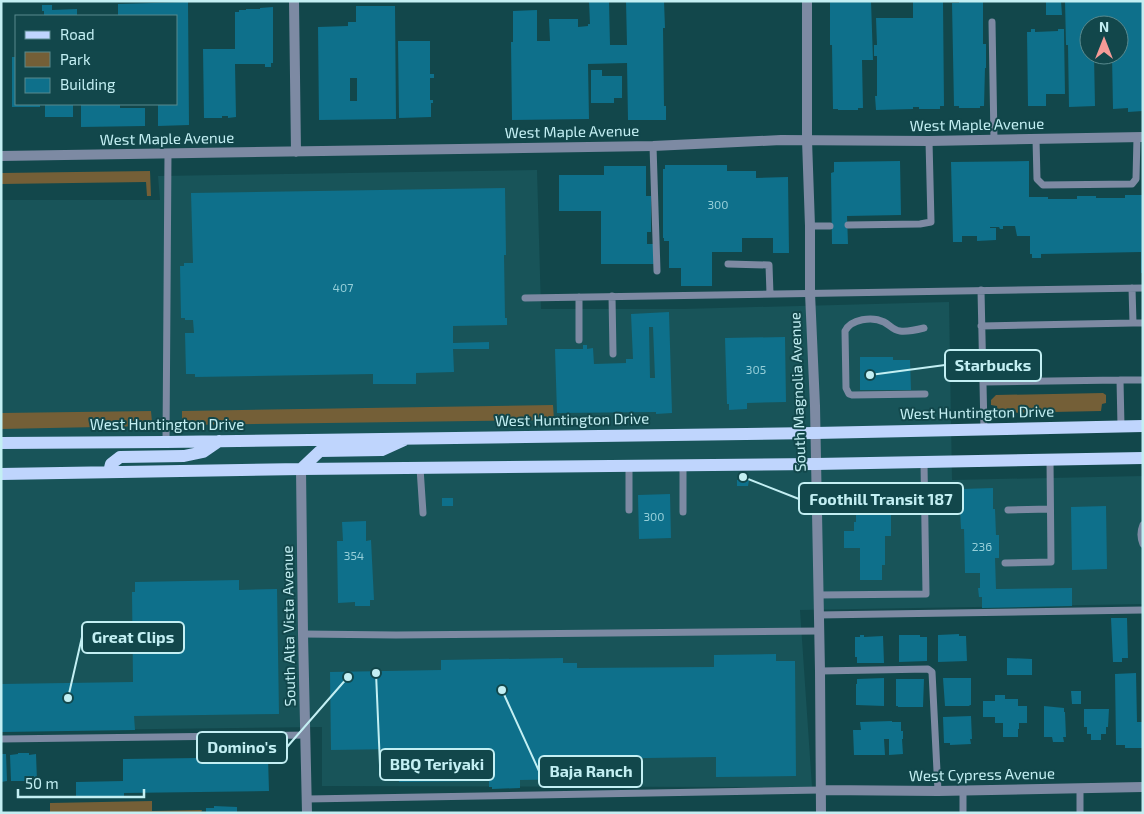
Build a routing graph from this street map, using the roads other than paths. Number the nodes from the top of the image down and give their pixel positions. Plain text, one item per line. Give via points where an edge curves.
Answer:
1 (294, 1) edge
2 (807, 1) edge
3 (992, 22) dead end
4 (1140, 137) edge
5 (1036, 139) junction
6 (807, 140) junction
7 (994, 140) junction
8 (929, 141) junction
9 (653, 146) junction
10 (296, 152) junction
11 (168, 153) junction
12 (1, 156) edge
13 (810, 226) junction
14 (830, 226) dead end
15 (848, 226) dead end
16 (728, 264) dead end
17 (657, 271) dead end
18 (1132, 288) junction
19 (1143, 288) edge
20 (981, 290) junction
21 (810, 293) junction
22 (770, 294) junction
23 (612, 296) junction
24 (579, 297) junction
25 (525, 298) dead end
26 (1133, 323) junction
27 (1143, 323) edge
28 (981, 326) junction
29 (924, 328) dead end
30 (580, 340) dead end
31 (613, 354) dead end
32 (1120, 380) junction
33 (1143, 380) edge
34 (983, 382) junction
35 (925, 394) dead end
36 (1121, 426) junction
37 (1143, 426) edge
38 (984, 430) junction
39 (815, 433) junction
40 (409, 438) junction
41 (219, 441) junction
42 (166, 442) junction
43 (1, 443) edge
44 (1143, 458) edge
45 (1050, 460) junction
46 (924, 462) junction
47 (816, 464) junction
48 (629, 466) junction
49 (683, 466) junction
50 (420, 468) junction
51 (302, 469) junction
52 (108, 472) junction
53 (1, 474) edge
54 (1050, 509) junction
55 (629, 510) dead end
56 (1008, 510) dead end
57 (683, 512) dead end
58 (423, 513) dead end
59 (1143, 524) edge
60 (1143, 544) edge
61 (1005, 563) dead end
62 (818, 596) junction
63 (1143, 610) edge
64 (818, 615) junction
65 (819, 631) junction
66 (303, 634) junction
67 (820, 671) junction
68 (306, 735) junction
69 (1, 739) edge
70 (1143, 787) edge
71 (1080, 788) junction
72 (821, 790) junction
73 (938, 791) junction
74 (963, 791) junction
75 (307, 799) junction
76 (307, 813) edge
77 (821, 813) edge
78 (963, 813) edge
79 (1080, 813) edge

1 - 10 street
2 - 6 street, South Magnolia Avenue
3 - 7 lane
4 - 5 street, West Maple Avenue
4 - 5 lane via 1136,179 1132,184 1043,185 1037,180
5 - 7 street, West Maple Avenue
6 - 8 street, West Maple Avenue
6 - 9 street, West Maple Avenue
6 - 13 street, South Magnolia Avenue
7 - 8 street, West Maple Avenue
8 - 15 lane via 930,222
9 - 10 street, West Maple Avenue
9 - 17 lane
10 - 11 street, West Maple Avenue
11 - 12 street, West Maple Avenue
11 - 42 lane
13 - 14 lane
13 - 21 street, South Magnolia Avenue
16 - 22 lane via 769,265
18 - 19 lane
18 - 20 lane
18 - 26 lane
20 - 21 lane
20 - 28 lane
21 - 22 lane
21 - 39 street, South Magnolia Avenue
22 - 23 lane
23 - 24 lane
23 - 31 lane
24 - 25 lane
24 - 30 lane
26 - 27 lane
26 - 28 lane
28 - 34 lane
29 - 35 lane via 898,331 883,321 871,319 852,323 845,331 846,388 849,394
32 - 33 lane
32 - 34 lane
32 - 36 lane
34 - 38 lane
36 - 37 main road, West Huntington Drive
36 - 38 main road, West Huntington Drive
38 - 39 main road, West Huntington Drive
39 - 40 main road, West Huntington Drive
39 - 47 street, South Magnolia Avenue
40 - 41 main road, West Huntington Drive
40 - 51 main road via 382,450 320,451
41 - 42 main road, West Huntington Drive
41 - 52 main road via 203,452 184,456 120,457 111,464
42 - 43 main road, West Huntington Drive
44 - 45 main road
45 - 46 main road
45 - 54 lane
46 - 47 main road
46 - 62 lane via 926,594
47 - 49 main road
47 - 62 street, South Magnolia Avenue
48 - 49 main road
48 - 50 main road
48 - 55 lane
49 - 57 lane
50 - 51 main road
50 - 58 lane
51 - 52 main road
51 - 66 street, South Alta Vista Avenue
52 - 53 main road
54 - 56 lane
54 - 61 lane via 1051,562
59 - 60 lane
62 - 64 street, South Magnolia Avenue
63 - 64 lane
64 - 65 street, South Magnolia Avenue
65 - 66 lane
65 - 67 street, South Magnolia Avenue
66 - 68 street, South Alta Vista Avenue
67 - 72 street, South Magnolia Avenue
67 - 73 lane via 928,669 932,672
68 - 69 lane
68 - 75 street, South Alta Vista Avenue
70 - 71 street, West Cypress Avenue
71 - 74 street, West Cypress Avenue
71 - 79 lane
72 - 73 street, West Cypress Avenue
72 - 75 lane
72 - 77 street, South Magnolia Avenue
73 - 74 street, West Cypress Avenue
74 - 78 lane
75 - 76 street, South Alta Vista Avenue

